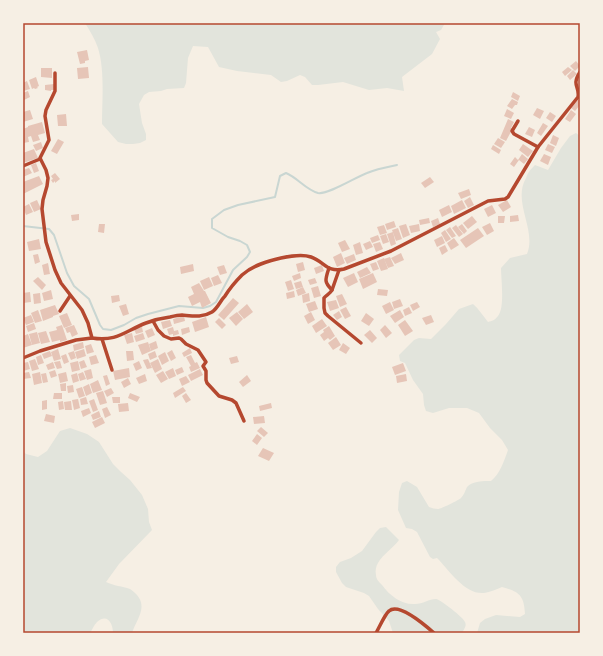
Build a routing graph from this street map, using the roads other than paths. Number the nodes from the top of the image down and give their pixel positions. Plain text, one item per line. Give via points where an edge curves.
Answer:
1 (55, 72) dead end
2 (580, 72) edge
3 (518, 121) dead end
4 (538, 148) junction
5 (40, 159) junction
6 (23, 166) edge
7 (329, 268) junction
8 (339, 270) junction
9 (332, 290) junction
10 (70, 296) junction
11 (60, 311) dead end
12 (153, 321) junction
13 (92, 338) junction
14 (102, 339) junction
15 (361, 343) dead end
16 (23, 358) edge
17 (112, 370) dead end
18 (244, 422) dead end
19 (376, 633) edge
20 (434, 633) edge

1 - 5 street via 55,91 45,116 49,140
2 - 4 street via 576,78 578,97
3 - 4 street via 512,131 514,134
4 - 8 street via 505,199 488,201 391,251
5 - 6 street
5 - 10 street via 48,178 42,209 44,234 55,270
7 - 8 street
7 - 9 street via 326,284
7 - 12 street via 306,255 261,264 243,274 212,312 200,316 181,315
8 - 9 street
9 - 15 street via 324,298 325,312
10 - 11 street
10 - 13 street via 80,306
12 - 14 street via 116,337
12 - 18 street via 168,339 179,338 198,350 206,362 203,366 207,383 220,396 236,403
13 - 14 street
13 - 16 street via 76,340
14 - 17 street
19 - 20 street via 389,611 394,609 407,613

